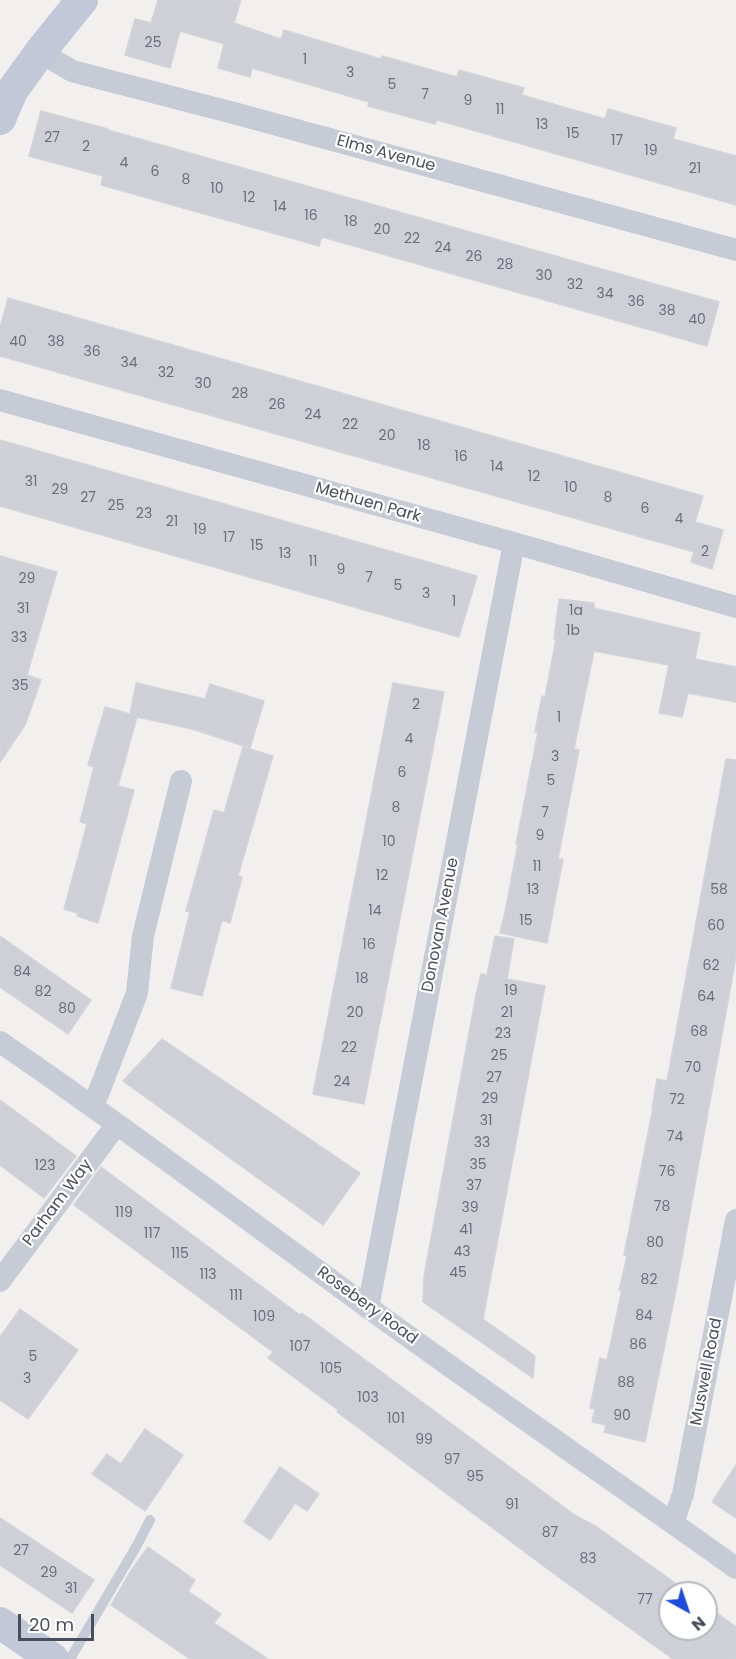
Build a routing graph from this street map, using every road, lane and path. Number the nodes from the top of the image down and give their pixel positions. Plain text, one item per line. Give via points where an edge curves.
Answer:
1 (81, 0) edge
2 (40, 52) junction
3 (0, 119) edge
4 (736, 250) edge
5 (0, 400) edge
6 (514, 543) junction
7 (736, 607) edge
8 (181, 781) dead end
9 (0, 1042) edge
10 (93, 1107) junction
11 (117, 1124) junction
12 (736, 1220) edge
13 (0, 1281) edge
14 (368, 1308) junction
15 (150, 1520) dead end
16 (673, 1523) junction
17 (736, 1568) edge
18 (0, 1623) edge
19 (53, 1659) edge
20 (70, 1659) edge

1 - 2 street
2 - 3 street via 12,92
2 - 4 street, Elms Avenue via 72,71
5 - 6 street, Methuen Park
6 - 7 street, Methuen Park
6 - 14 street, Donovan Avenue
8 - 10 street via 143,936 137,993
9 - 10 street, Rosebery Road
10 - 11 street, Rosebery Road
11 - 13 street, Parham Way
11 - 14 street, Rosebery Road
12 - 16 street, Muswell Road via 683,1494
14 - 16 street, Rosebery Road
15 - 20 lane
16 - 17 street, Rosebery Road
18 - 19 street

